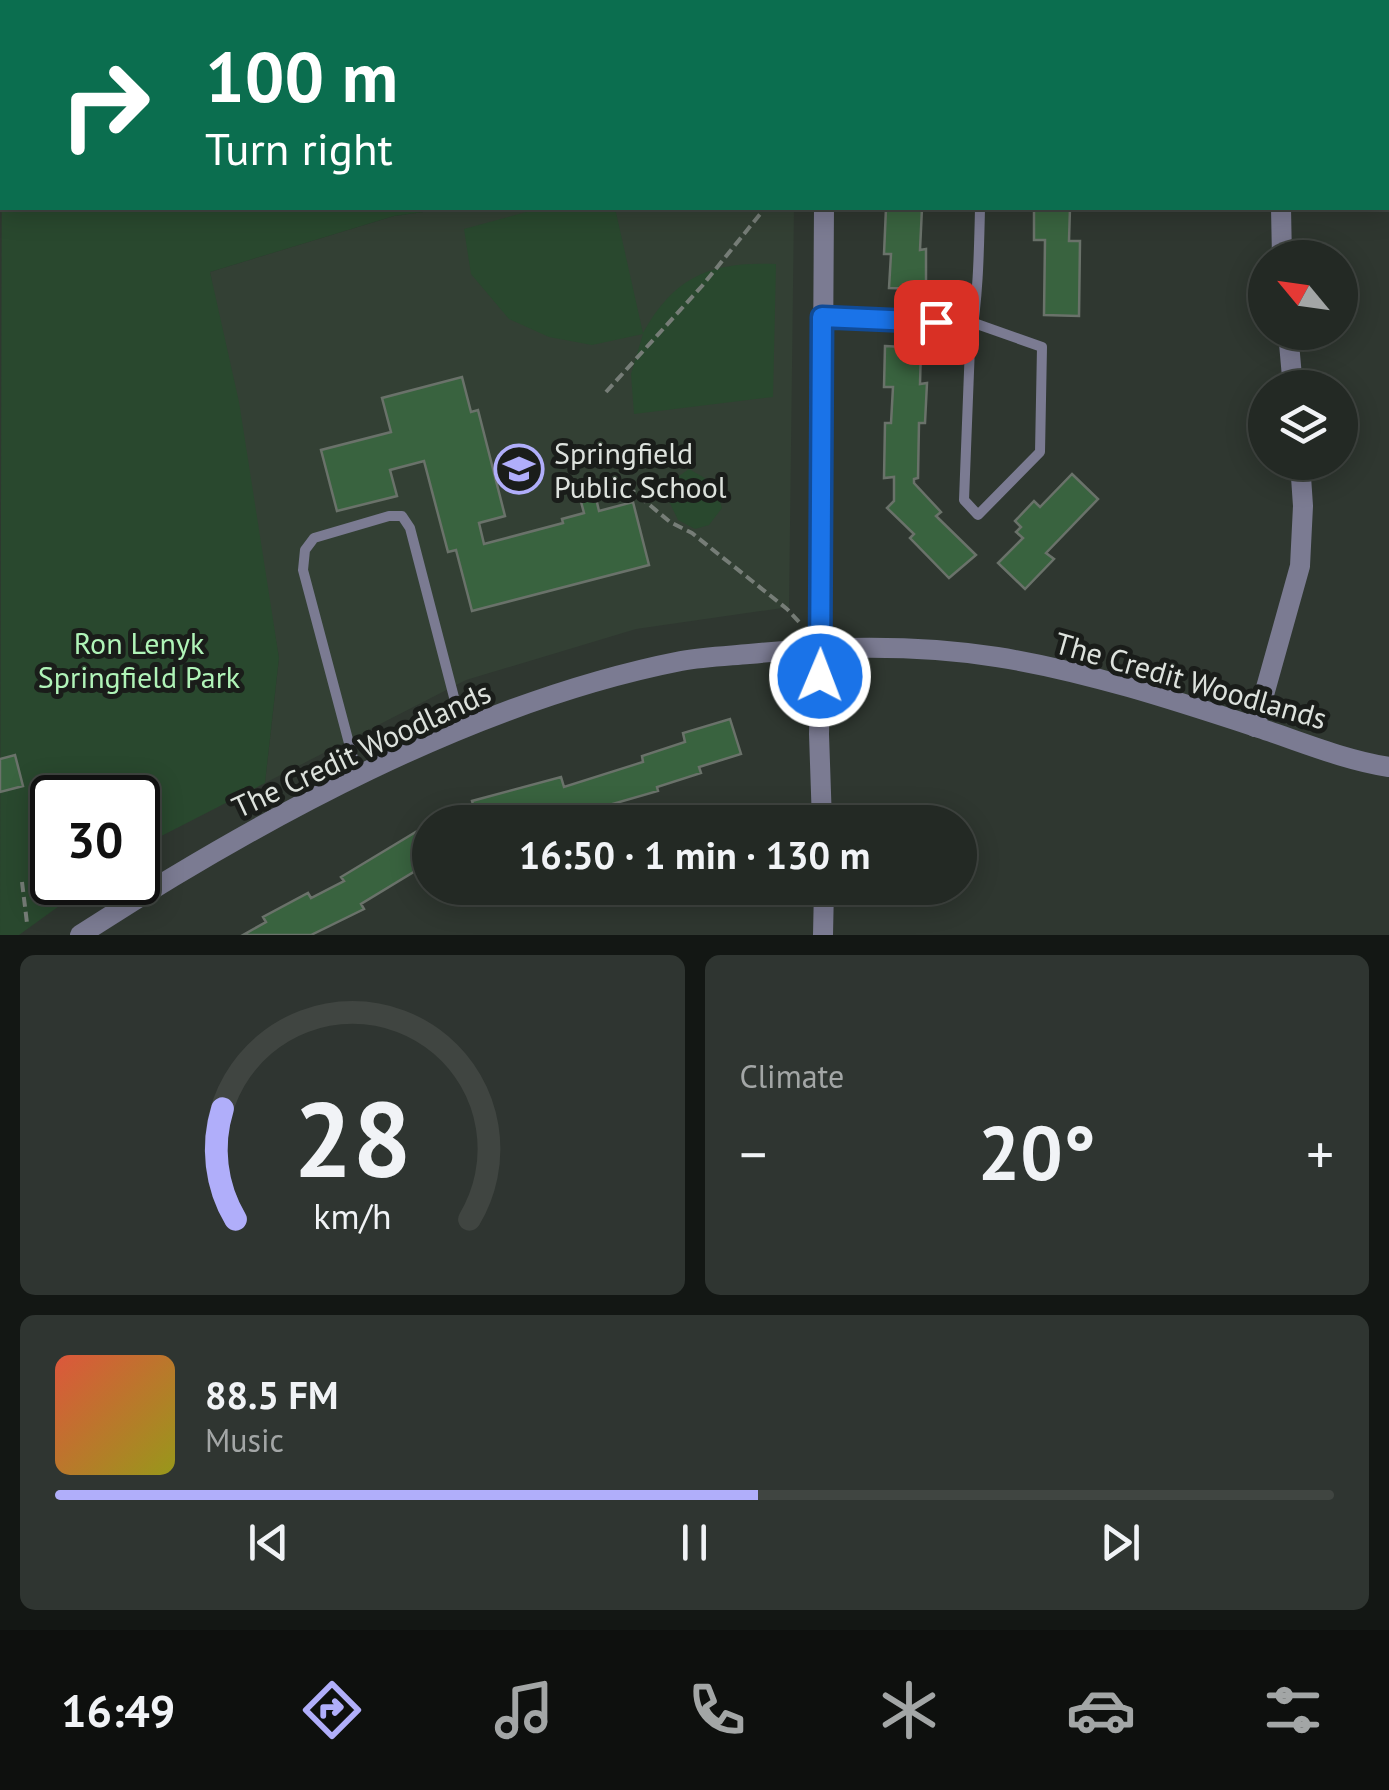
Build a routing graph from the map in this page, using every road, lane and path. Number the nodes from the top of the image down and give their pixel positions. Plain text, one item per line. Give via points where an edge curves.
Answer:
1 (763, 210) edge
2 (824, 210) edge
3 (980, 210) edge
4 (1281, 210) edge
5 (1282, 240) edge
6 (822, 317) junction
7 (974, 323) junction
8 (606, 392) dead end
9 (1302, 480) edge
10 (626, 486) dead end
11 (821, 647) junction
12 (1256, 726) junction
13 (462, 729) junction
14 (1389, 767) edge
15 (358, 777) junction
16 (821, 805) edge
17 (22, 882) dead end
18 (824, 905) edge
19 (26, 923) dead end
20 (80, 935) edge
21 (823, 935) edge

1 - 8 path
2 - 6 street
3 - 7 lane
4 - 5 street
6 - 7 lane
6 - 11 street
7 - 7 lane via 1042,347 1040,452 978,515 964,500
9 - 12 street via 1300,566
10 - 11 path via 788,608
11 - 12 street, The Credit Woodlands via 996,657
11 - 13 street, The Credit Woodlands via 684,660
11 - 16 street
12 - 14 street, The Credit Woodlands
13 - 15 street, The Credit Woodlands
13 - 15 lane via 402,516 314,538 303,570
15 - 20 street, The Credit Woodlands via 172,876
17 - 19 path
18 - 21 street

